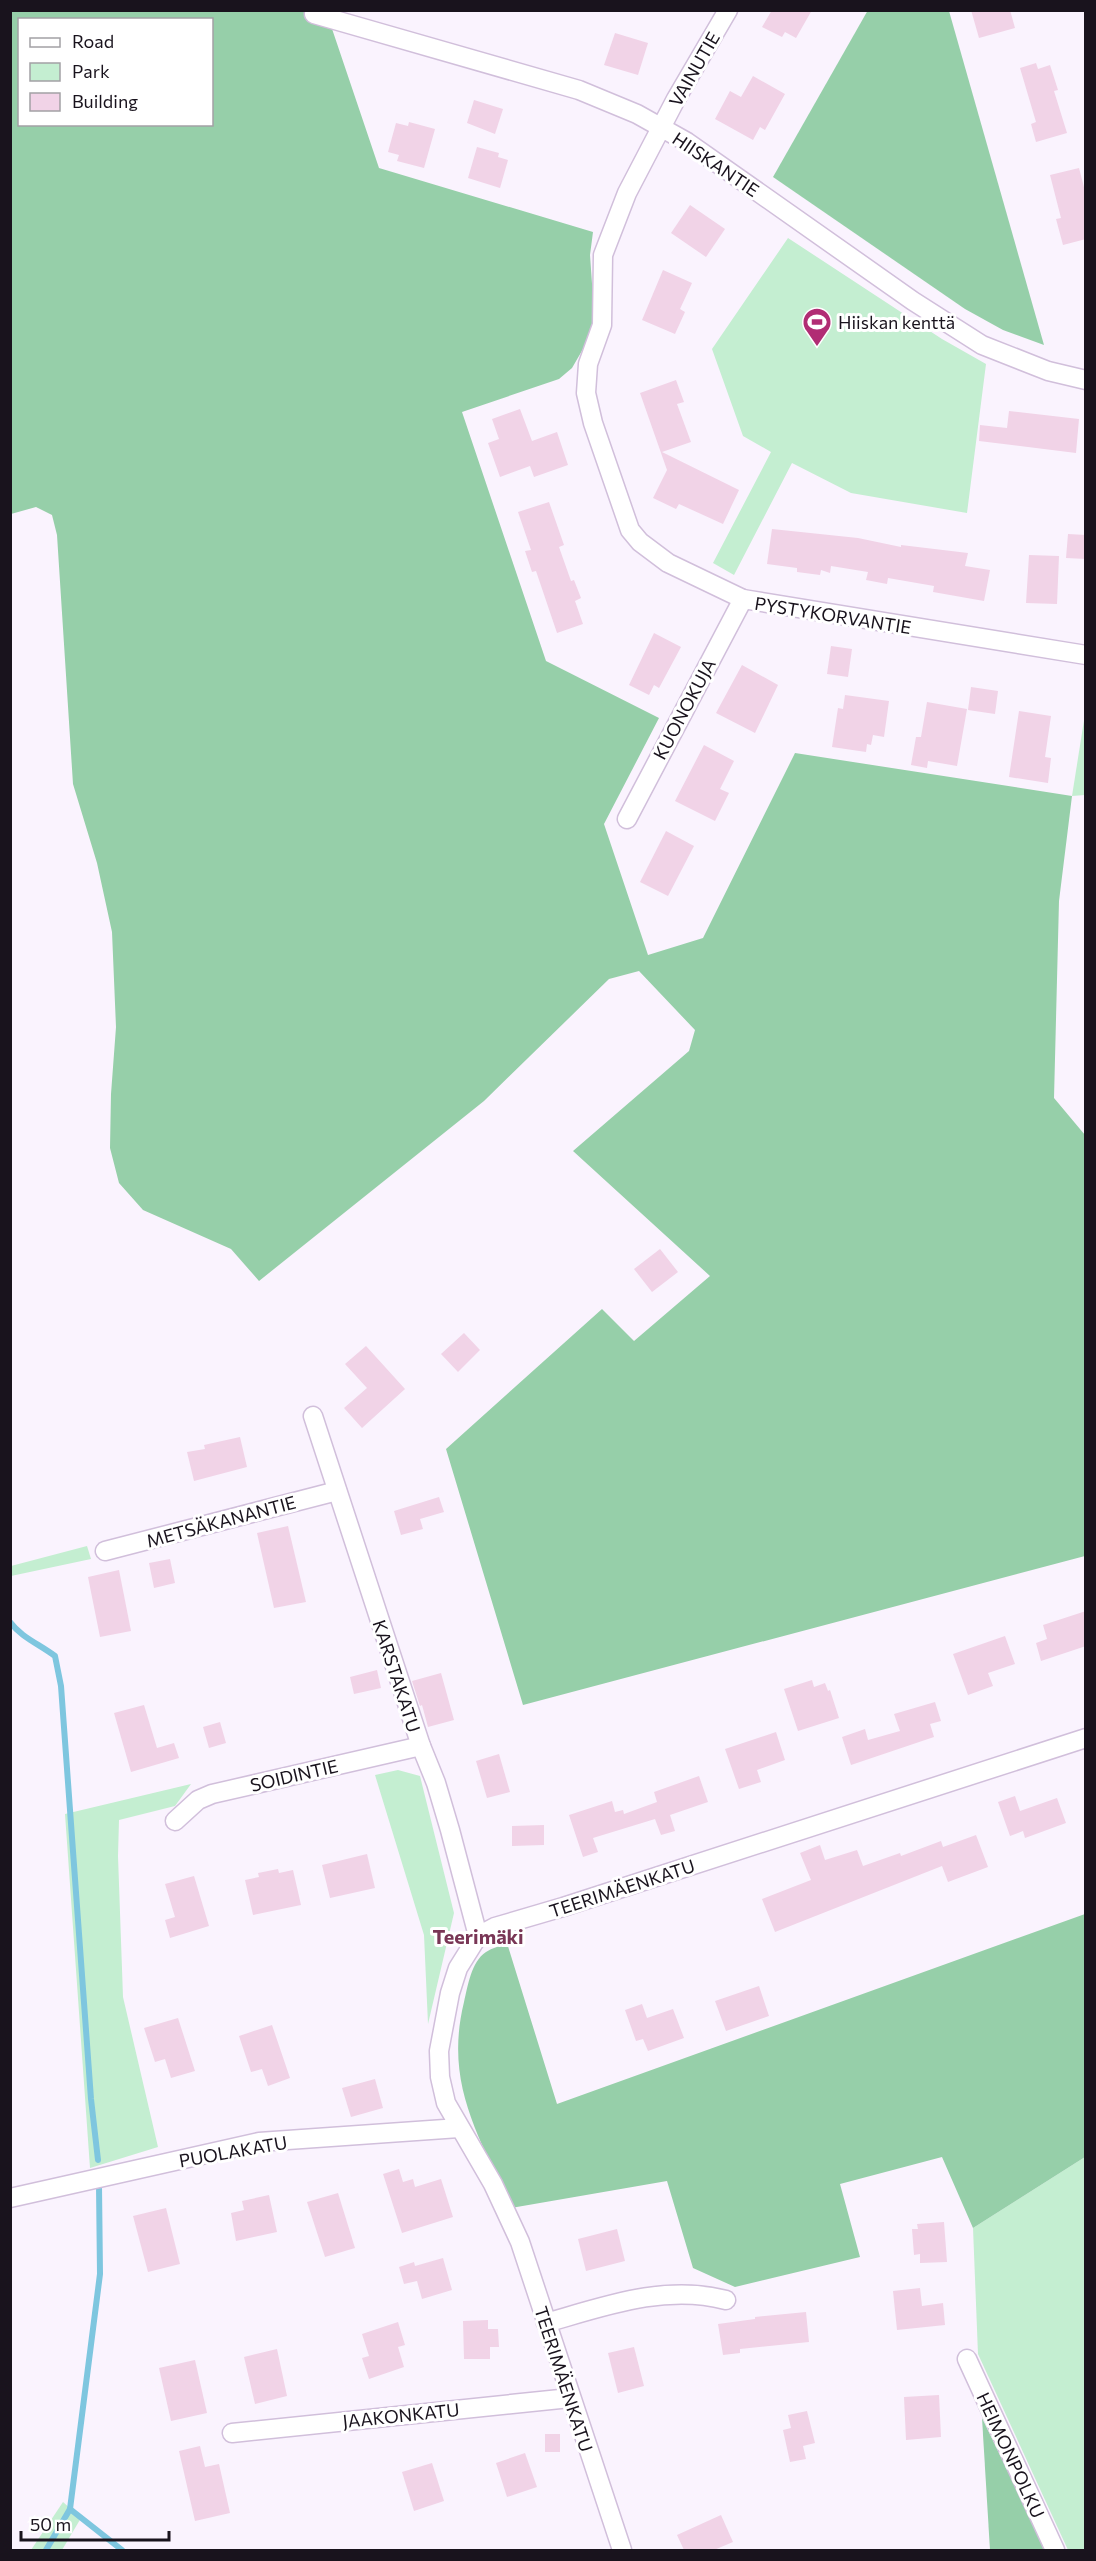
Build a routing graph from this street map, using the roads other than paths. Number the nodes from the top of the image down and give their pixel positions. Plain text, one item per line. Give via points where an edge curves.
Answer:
1 (728, 10) edge
2 (314, 14) dead end
3 (662, 127) junction
4 (1086, 380) edge
5 (742, 599) junction
6 (1086, 655) edge
7 (627, 819) dead end
8 (313, 1416) dead end
9 (337, 1491) junction
10 (105, 1551) dead end
11 (1086, 1738) edge
12 (421, 1746) junction
13 (175, 1821) dead end
14 (478, 1936) junction
15 (459, 2128) junction
16 (10, 2198) edge
17 (726, 2300) dead end
18 (546, 2323) junction
19 (967, 2359) dead end
20 (570, 2398) junction
21 (232, 2433) dead end
22 (622, 2550) edge
23 (1055, 2550) edge

1 - 3 street, VAINUTIE
2 - 3 street, HIISKANTIE via 579,90
3 - 4 street, HIISKANTIE via 982,345 1048,371
3 - 5 street, PYSTYKORVANTIE via 624,201 603,255 602,325 587,371 588,407 630,530 668,563
5 - 6 street, PYSTYKORVANTIE
5 - 7 street, KUONOKUJA
8 - 9 street, KARSTAKATU
9 - 10 street, METSÄKANANTIE
9 - 12 street, KARSTAKATU
11 - 14 street, TEERIMÄENKATU via 495,1927
12 - 13 street, SOIDINTIE via 212,1794 198,1800
12 - 14 street, KARSTAKATU via 436,1783
14 - 15 street, TEERIMÄENKATU via 458,1968 439,2051 446,2103
15 - 16 street, PUOLAKATU via 259,2142
15 - 18 street, TEERIMÄENKATU via 483,2166 520,2242
17 - 18 street via 687,2293 649,2296
18 - 20 street, TEERIMÄENKATU
19 - 23 street, HEIMONPOLKU
20 - 21 street, JAAKONKATU
20 - 22 street, TEERIMÄENKATU

